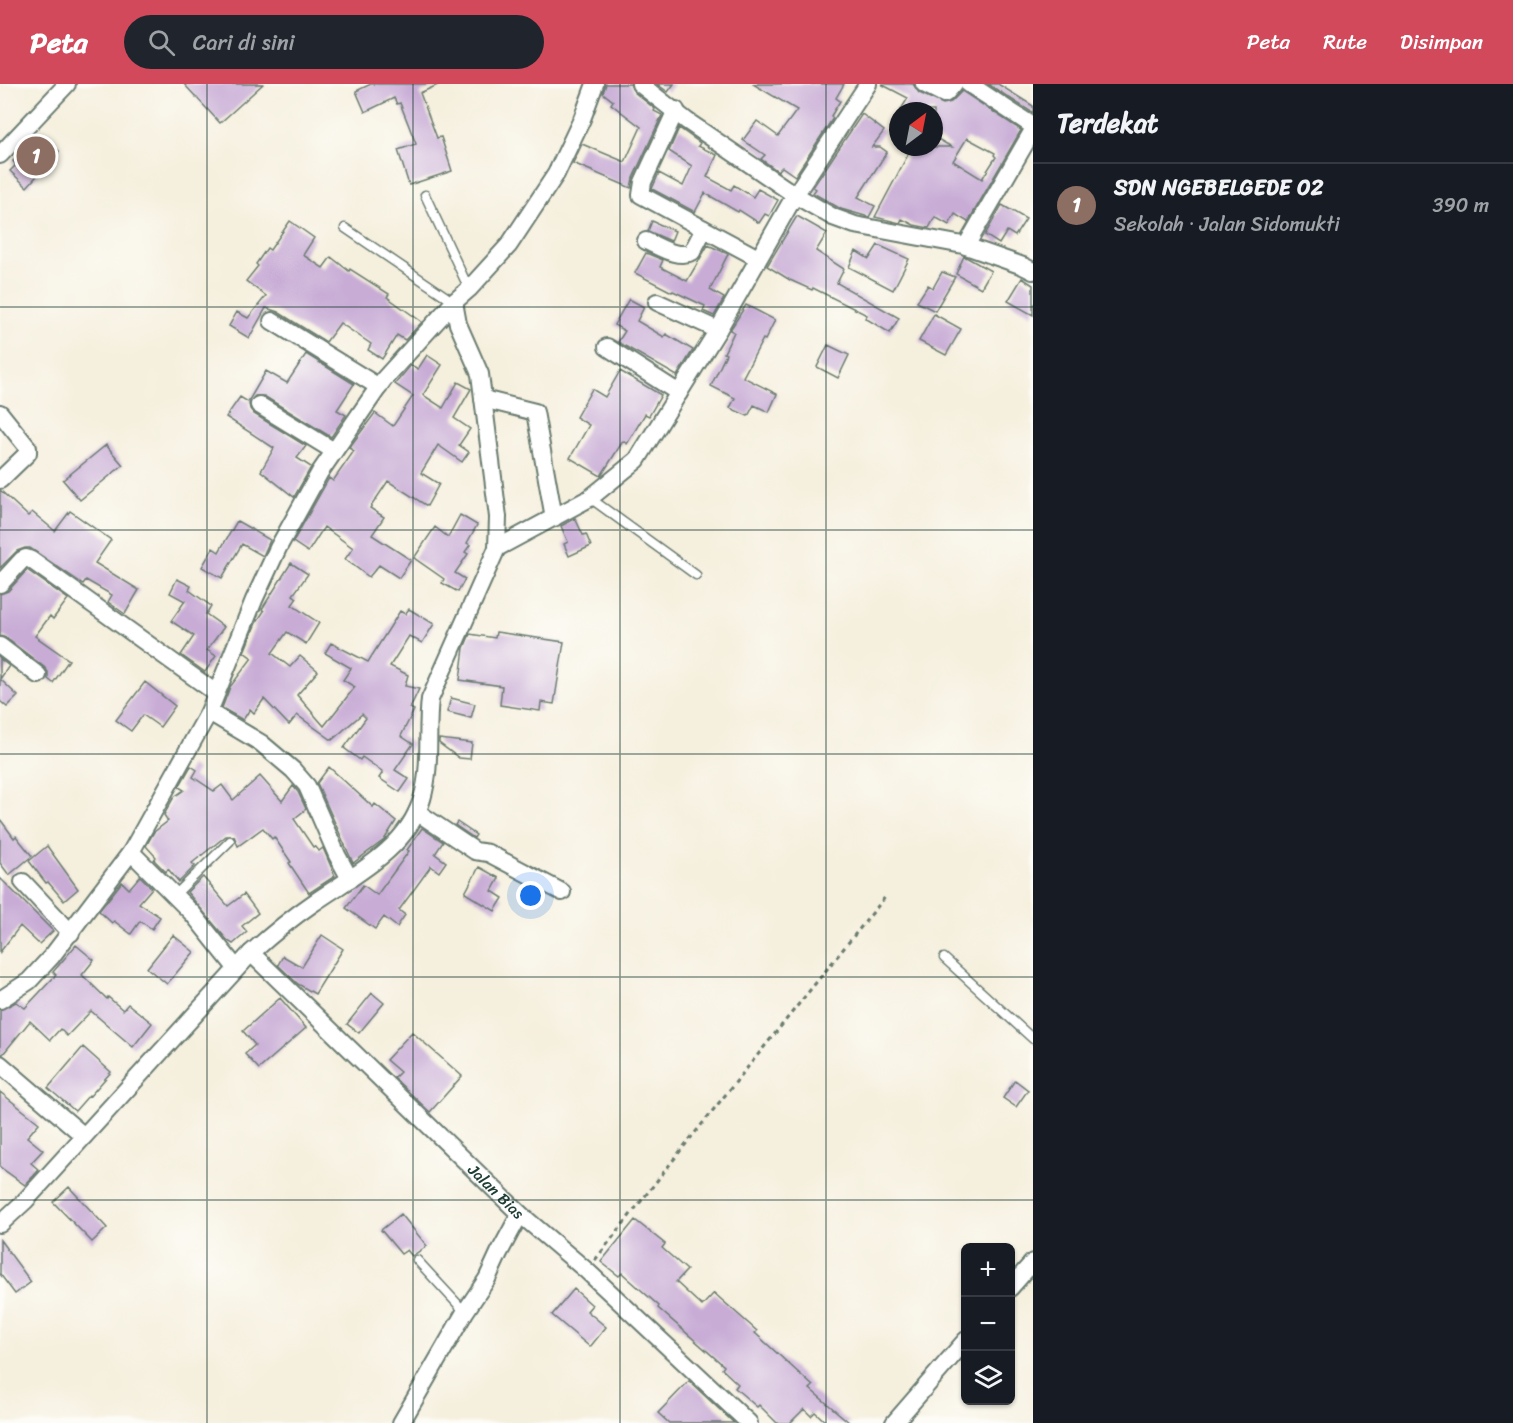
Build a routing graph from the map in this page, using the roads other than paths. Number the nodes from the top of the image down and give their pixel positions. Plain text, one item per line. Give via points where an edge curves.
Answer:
1 (67, 84) edge
2 (594, 84) edge
3 (640, 84) edge
4 (868, 84) edge
5 (924, 84) edge
6 (954, 84) edge
7 (969, 84) edge
8 (676, 110) junction
9 (1033, 128) edge
10 (0, 154) edge
11 (425, 195) dead end
12 (795, 195) junction
13 (345, 228) dead end
14 (704, 229) junction
15 (646, 242) dead end
16 (966, 246) junction
17 (758, 258) junction
18 (1033, 271) edge
19 (469, 289) junction
20 (454, 302) junction
21 (657, 302) dead end
22 (272, 321) dead end
23 (717, 330) junction
24 (607, 347) dead end
25 (379, 387) junction
26 (679, 393) junction
27 (483, 399) junction
28 (259, 405) dead end
29 (0, 413) edge
30 (334, 451) junction
31 (0, 480) edge
32 (590, 498) junction
33 (554, 518) junction
34 (496, 548) junction
35 (696, 575) dead end
36 (0, 584) edge
37 (0, 646) edge
38 (38, 675) dead end
39 (216, 693) junction
40 (209, 712) junction
41 (417, 812) junction
42 (230, 841) dead end
43 (131, 852) junction
44 (350, 879) junction
45 (23, 882) dead end
46 (562, 892) dead end
47 (175, 895) junction
48 (70, 933) junction
49 (251, 953) junction
50 (944, 958) dead end
51 (236, 968) junction
52 (0, 1000) edge
53 (1033, 1039) edge
54 (0, 1064) edge
55 (84, 1136) junction
56 (520, 1214) junction
57 (0, 1224) edge
58 (417, 1260) dead end
59 (1033, 1262) edge
60 (1015, 1283) edge
61 (465, 1312) junction
62 (961, 1346) edge
63 (401, 1423) edge
64 (749, 1423) edge
65 (894, 1423) edge

1 - 10 street
2 - 19 street via 556,174 509,245
3 - 8 street
4 - 12 street
5 - 6 street via 944,94
7 - 9 street
8 - 12 street
8 - 14 street via 643,182 641,195
9 - 16 street
11 - 19 lane
12 - 16 street via 832,217 855,225
12 - 17 street
13 - 20 lane
14 - 15 street via 688,254 678,255
14 - 17 street
16 - 18 street
17 - 23 street
19 - 20 street
20 - 25 street
20 - 27 street via 458,324 480,374
21 - 23 street
22 - 25 street
23 - 26 street
24 - 26 street
25 - 30 street
26 - 32 street via 637,460
27 - 33 street via 535,412
27 - 34 street via 498,517
28 - 30 street
29 - 31 street via 28,448 28,453
30 - 39 street via 278,548
32 - 33 street
32 - 35 lane
33 - 34 street
34 - 41 street via 430,699 429,746 423,796
36 - 39 street via 22,560 29,559
37 - 38 street
39 - 40 street
40 - 43 street
40 - 44 street via 261,743 307,786
41 - 44 street via 386,854
41 - 46 street via 476,851 488,853
42 - 47 lane
43 - 47 street
43 - 48 street
44 - 49 street via 282,925
45 - 48 street
47 - 51 street
48 - 52 street via 29,981
49 - 51 street
49 - 56 street, Jalan Bias
50 - 53 lane
51 - 55 street
54 - 55 street
55 - 57 street
56 - 61 street via 487,1279
56 - 64 street, Jalan Bias via 587,1271
58 - 61 lane
59 - 60 street
61 - 63 street
62 - 65 street

